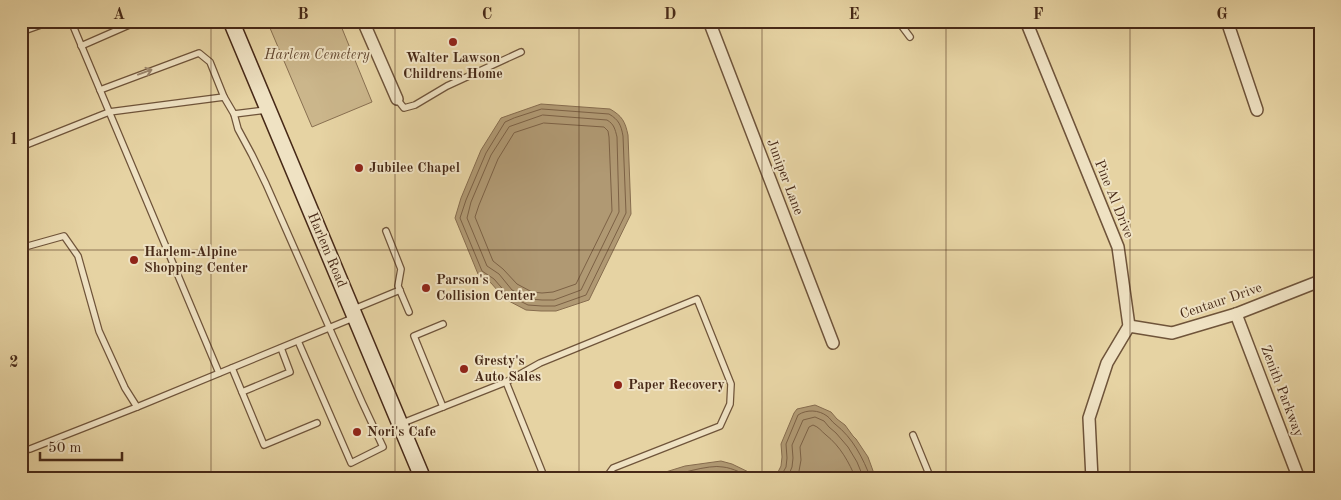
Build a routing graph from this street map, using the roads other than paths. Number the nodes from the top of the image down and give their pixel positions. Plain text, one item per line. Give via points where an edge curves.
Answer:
1 (52, 21) edge
2 (71, 21) edge
3 (128, 21) edge
4 (231, 21) edge
5 (363, 21) edge
6 (710, 21) edge
7 (898, 21) edge
8 (1026, 21) edge
9 (1227, 21) edge
10 (21, 32) edge
11 (910, 37) dead end
12 (81, 46) junction
13 (521, 52) dead end
14 (100, 90) junction
15 (224, 97) junction
16 (397, 99) joint
17 (268, 109) junction
18 (1257, 110) dead end
19 (109, 112) junction
20 (234, 114) junction
21 (21, 147) edge
22 (386, 231) dead end
23 (21, 248) edge
24 (1320, 281) edge
25 (400, 290) junction
26 (409, 312) dead end
27 (354, 314) junction
28 (1236, 314) junction
29 (443, 324) dead end
30 (1129, 326) junction
31 (329, 328) junction
32 (298, 341) junction
33 (833, 343) dead end
34 (281, 348) junction
35 (232, 368) junction
36 (219, 373) junction
37 (506, 382) junction
38 (242, 392) junction
39 (137, 406) junction
40 (443, 407) junction
41 (317, 423) dead end
42 (400, 424) junction
43 (913, 434) dead end
44 (30, 449) dead end
45 (423, 479) edge
46 (545, 479) edge
47 (605, 479) edge
48 (931, 479) edge
49 (1092, 479) edge
50 (1299, 479) edge

1 - 10 lane
2 - 12 lane
3 - 12 lane via 129,25
4 - 17 main road, Harlem Road
5 - 16 street
6 - 33 street, Juniper Lane
7 - 11 lane
8 - 30 street, Pine Al Drive via 1118,247
9 - 18 street
12 - 14 lane
13 - 16 lane via 447,86 415,105 404,108
14 -> 15 lane via 199,53 210,62
14 - 19 lane
15 - 19 lane
15 - 20 lane
17 - 20 lane
17 - 27 main road, Harlem Road
19 - 21 lane
19 - 36 lane
20 - 31 lane
22 - 25 lane via 401,268
23 - 39 lane via 64,236 78,256 99,331 124,388
24 - 28 street, Centaur Drive
25 - 26 lane
25 - 27 lane
27 - 31 lane
27 - 42 main road, Harlem Road
28 - 30 street, Centaur Drive via 1172,333
28 - 50 street, Zenith Parkway
29 - 40 lane via 414,336
30 - 49 street via 1107,363 1089,418
31 - 32 lane
31 - 32 lane via 384,447 350,463
32 - 34 lane
34 - 35 lane
34 - 38 lane via 290,372
35 - 36 lane
35 - 38 lane
36 - 39 lane
37 - 40 lane
37 - 46 lane
37 - 47 lane via 540,363 697,300 731,384 730,404 720,426 613,468
38 - 41 lane via 264,445
39 - 44 lane
40 - 42 lane
42 - 45 main road, Harlem Road
43 - 48 lane

